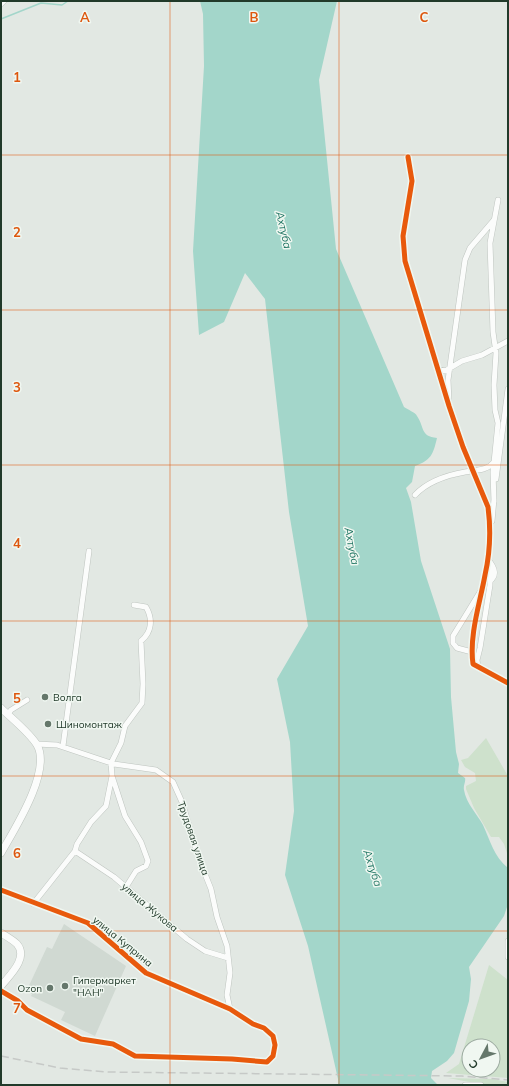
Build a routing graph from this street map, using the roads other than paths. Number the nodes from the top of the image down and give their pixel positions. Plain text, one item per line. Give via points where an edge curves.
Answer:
1 (4, 1) edge
2 (1, 4) edge
3 (408, 157) dead end
4 (498, 200) dead end
5 (496, 217) junction
6 (507, 341) edge
7 (495, 347) junction
8 (450, 368) junction
9 (436, 369) junction
10 (508, 389) edge
11 (449, 406) junction
12 (494, 462) junction
13 (473, 471) junction
14 (415, 495) dead end
15 (494, 502) junction
16 (490, 546) junction
17 (89, 551) dead end
18 (489, 561) junction
19 (490, 582) junction
20 (482, 588) junction
21 (134, 605) dead end
22 (472, 652) junction
23 (478, 667) junction
24 (508, 683) edge
25 (27, 700) dead end
26 (4, 713) edge
27 (36, 744) junction
28 (63, 746) junction
29 (110, 763) junction
30 (112, 776) junction
31 (75, 851) junction
32 (1, 853) edge
33 (126, 887) junction
34 (1, 890) edge
35 (32, 904) junction
36 (1, 933) edge
37 (508, 941) edge
38 (508, 957) edge
39 (228, 958) junction
40 (1, 986) edge
41 (1, 992) edge
42 (230, 1009) junction
43 (465, 1084) edge
44 (481, 1085) edge

1 - 2 street
3 - 9 street via 412,180 403,248
4 - 5 street
5 - 7 street via 490,243
5 - 8 street via 470,248 464,260
6 - 7 street
7 - 8 street
7 - 12 street via 494,385 498,423
8 - 9 street via 445,371
8 - 11 street
9 - 11 street
10 - 15 street
11 - 13 street
12 - 13 street via 486,468
12 - 15 street
13 - 14 street via 442,478
13 - 16 street via 488,507
15 - 16 street
16 - 18 street
17 - 28 street
18 - 19 street
18 - 20 street
19 - 20 street
19 - 23 street
20 - 22 street
20 - 22 street via 453,636 456,648
21 - 29 street via 146,607 151,622 149,632 141,641 144,697 125,726 121,743
22 - 23 street via 473,664
23 - 24 street
25 - 26 street
26 - 27 main road
27 - 28 street, Трудовая улица
27 - 32 main road via 41,756 37,779
28 - 29 street, Трудовая улица
29 - 30 street
29 - 39 street, Трудовая улица via 156,770 176,786 211,889
30 - 31 street via 106,806 91,822
30 - 33 street via 125,816 141,842 148,861 146,866 136,871
31 - 33 street, улица Жукова
31 - 35 street
33 - 39 street, улица Жукова via 187,939 212,954
34 - 35 street, улица Куприна
35 - 42 street, улица Куприна via 88,923 146,972
36 - 40 main road via 16,943 20,954 16,967
37 - 38 street
39 - 42 street, Трудовая улица via 230,973 227,995
41 - 42 street, улица Куприна via 28,1010 82,1039 113,1044 128,1054 142,1058 269,1061 274,1052 272,1036 264,1028
43 - 44 street

